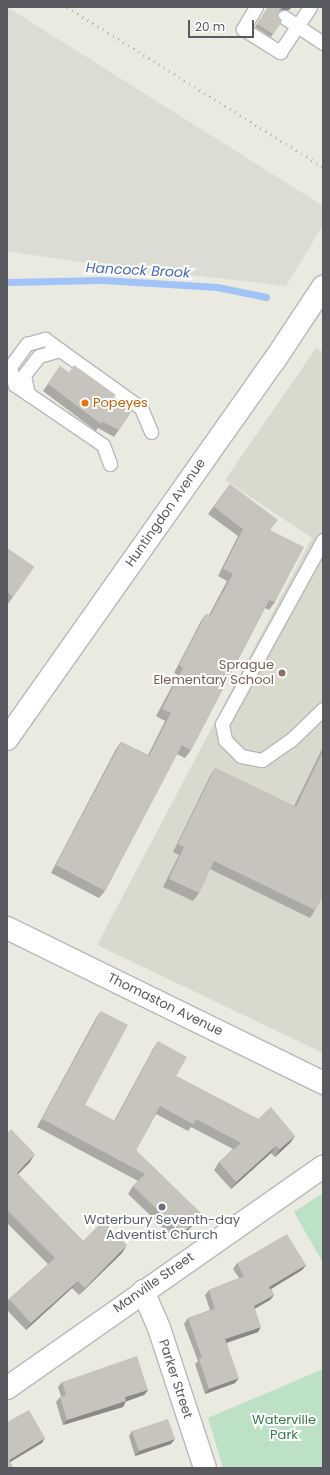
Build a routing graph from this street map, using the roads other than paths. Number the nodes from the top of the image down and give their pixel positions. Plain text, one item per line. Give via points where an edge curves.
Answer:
1 (256, 7) edge
2 (310, 7) edge
3 (284, 17) dead end
4 (298, 25) junction
5 (323, 42) edge
6 (323, 287) edge
7 (151, 432) dead end
8 (110, 464) dead end
9 (323, 540) edge
10 (323, 709) edge
11 (7, 739) edge
12 (7, 928) edge
13 (323, 1083) edge
14 (323, 1167) edge
15 (143, 1291) junction
16 (7, 1388) edge
17 (205, 1468) edge

1 - 4 lane via 243,29 280,52
2 - 4 lane
3 - 4 lane
4 - 5 lane
6 - 11 main road, Huntingdon Avenue via 274,361
7 - 8 lane via 141,408 60,350 45,340 27,344 10,367 15,385 104,445
9 - 10 lane via 222,724 225,740 241,756 262,760 291,740
12 - 13 main road, Thomaston Avenue
14 - 15 main road, Manville Street
15 - 16 main road, Manville Street
15 - 17 main road, Parker Street via 159,1328

